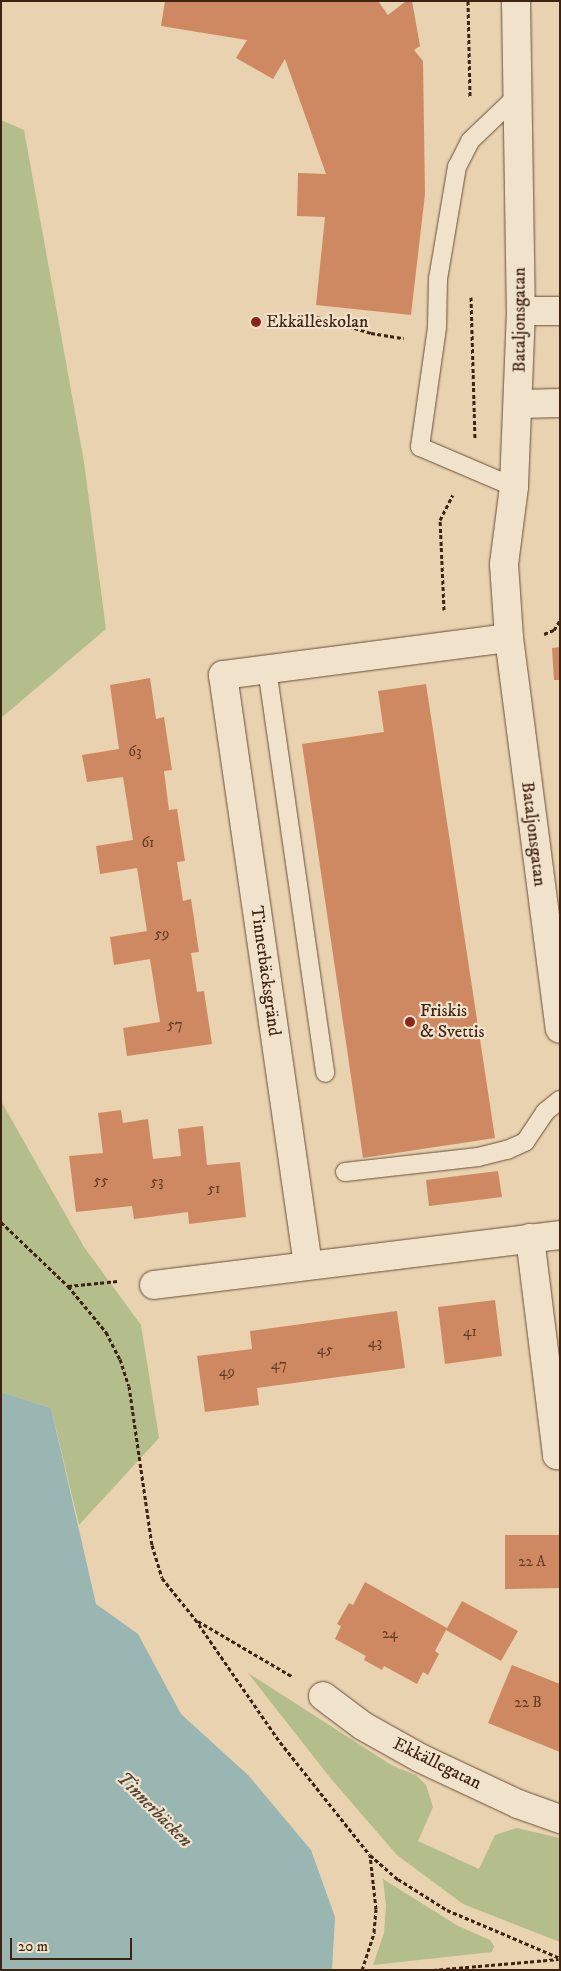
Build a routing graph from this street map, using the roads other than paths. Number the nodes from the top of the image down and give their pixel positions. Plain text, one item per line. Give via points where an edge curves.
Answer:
1 (516, 1) edge
2 (516, 97) junction
3 (521, 311) junction
4 (560, 311) edge
5 (560, 403) edge
6 (519, 404) junction
7 (514, 487) junction
8 (509, 638) junction
9 (267, 669) junction
10 (560, 1029) edge
11 (325, 1073) dead end
12 (560, 1100) edge
13 (345, 1172) dead end
14 (560, 1235) edge
15 (530, 1238) junction
16 (308, 1265) junction
17 (154, 1285) road end
18 (560, 1455) edge
19 (323, 1696) road end
20 (560, 1819) edge

1 - 2 street, Bataljonsgatan
2 - 3 street, Bataljonsgatan
2 - 7 lane via 470,141 457,167 438,279 435,343 420,447
3 - 4 street
3 - 6 street, Bataljonsgatan
5 - 6 street
6 - 7 street, Bataljonsgatan
7 - 8 street, Bataljonsgatan via 504,564
8 - 9 street
8 - 10 street, Bataljonsgatan
9 - 11 lane
9 - 16 street, Tinnerbäcksgränd via 223,675
12 - 13 lane via 545,1112 525,1142 507,1150 478,1157
14 - 15 street
15 - 16 street
15 - 18 street via 557,1455
16 - 17 street
19 - 20 street, Ekkällegatan via 363,1726 420,1758 518,1804

